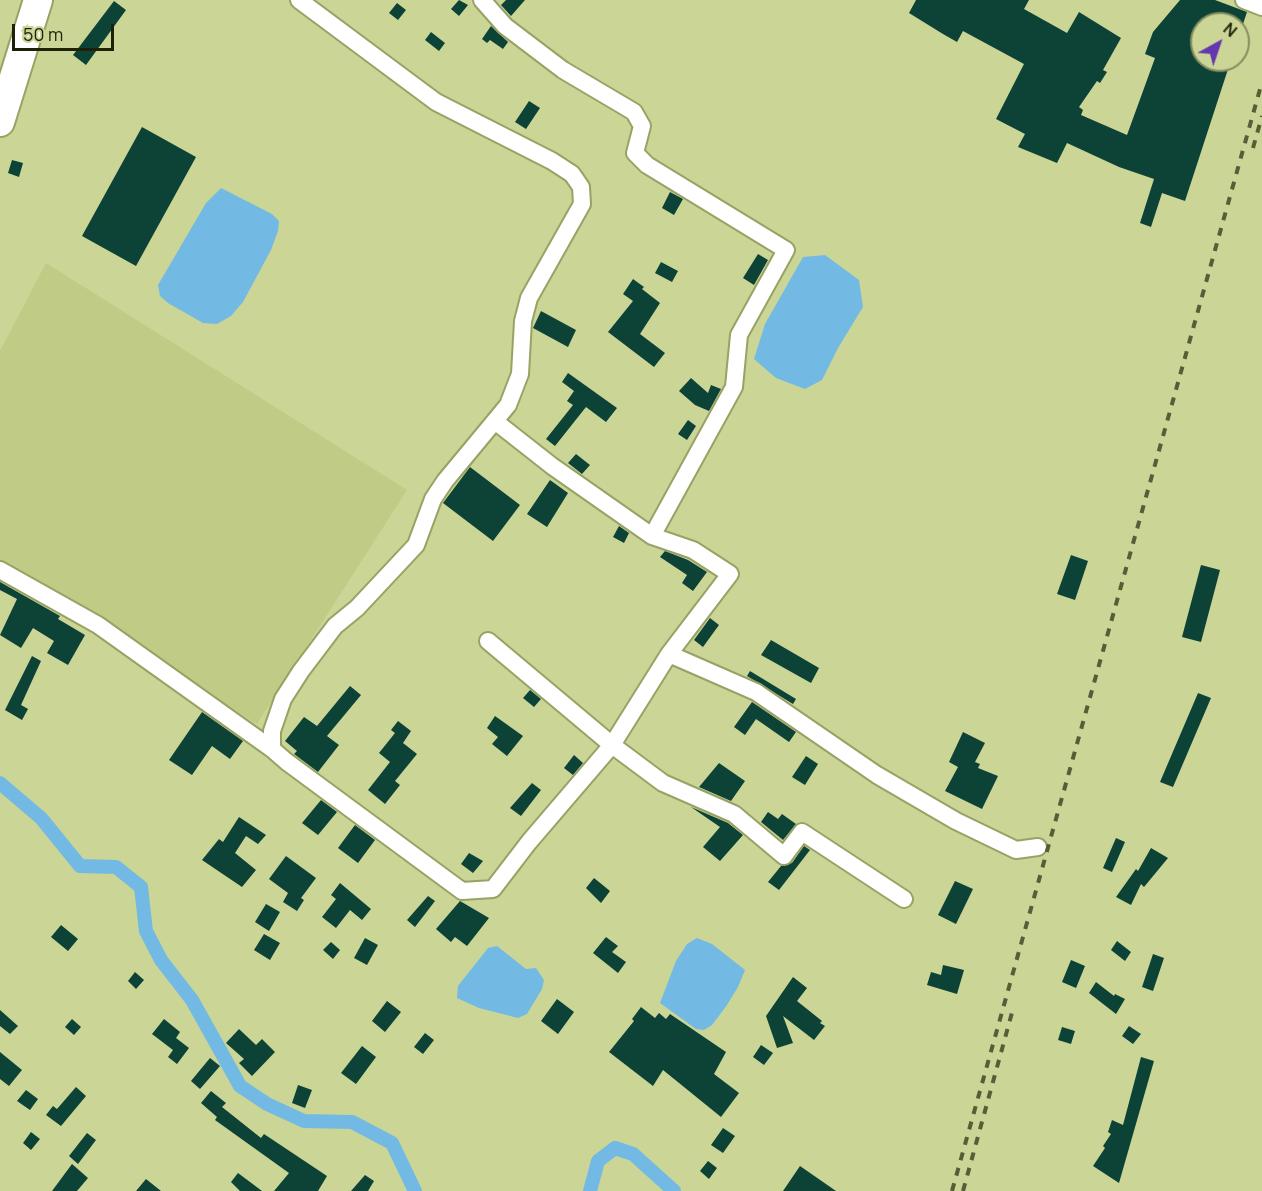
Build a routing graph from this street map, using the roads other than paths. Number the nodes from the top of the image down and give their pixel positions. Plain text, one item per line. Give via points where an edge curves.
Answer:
1 (38, 0) edge
2 (299, 0) edge
3 (482, 0) edge
4 (1244, 0) edge
5 (1262, 7) edge
6 (0, 122) edge
7 (496, 422) junction
8 (652, 536) junction
9 (0, 570) edge
10 (488, 641) dead end
11 (669, 654) junction
12 (612, 745) junction
13 (272, 749) junction
14 (1038, 847) dead end
15 (904, 899) dead end

1 - 6 highway
2 - 7 street via 436,102 552,161 572,174 581,188 582,204 529,298 523,321 520,374 508,405
3 - 8 street via 505,26 563,70 634,112 642,126 635,153 647,165 786,250 739,335 734,387
4 - 5 street
7 - 8 street
7 - 13 street via 445,481 433,500 416,545 335,626 301,671 283,699 272,731
8 - 11 street via 693,550 730,574
9 - 13 street via 98,625
10 - 12 street
11 - 12 street
11 - 14 street via 756,692 877,775 956,821 1016,850
12 - 13 street via 493,889 462,891
12 - 15 street via 663,783 734,814 784,856 802,832

